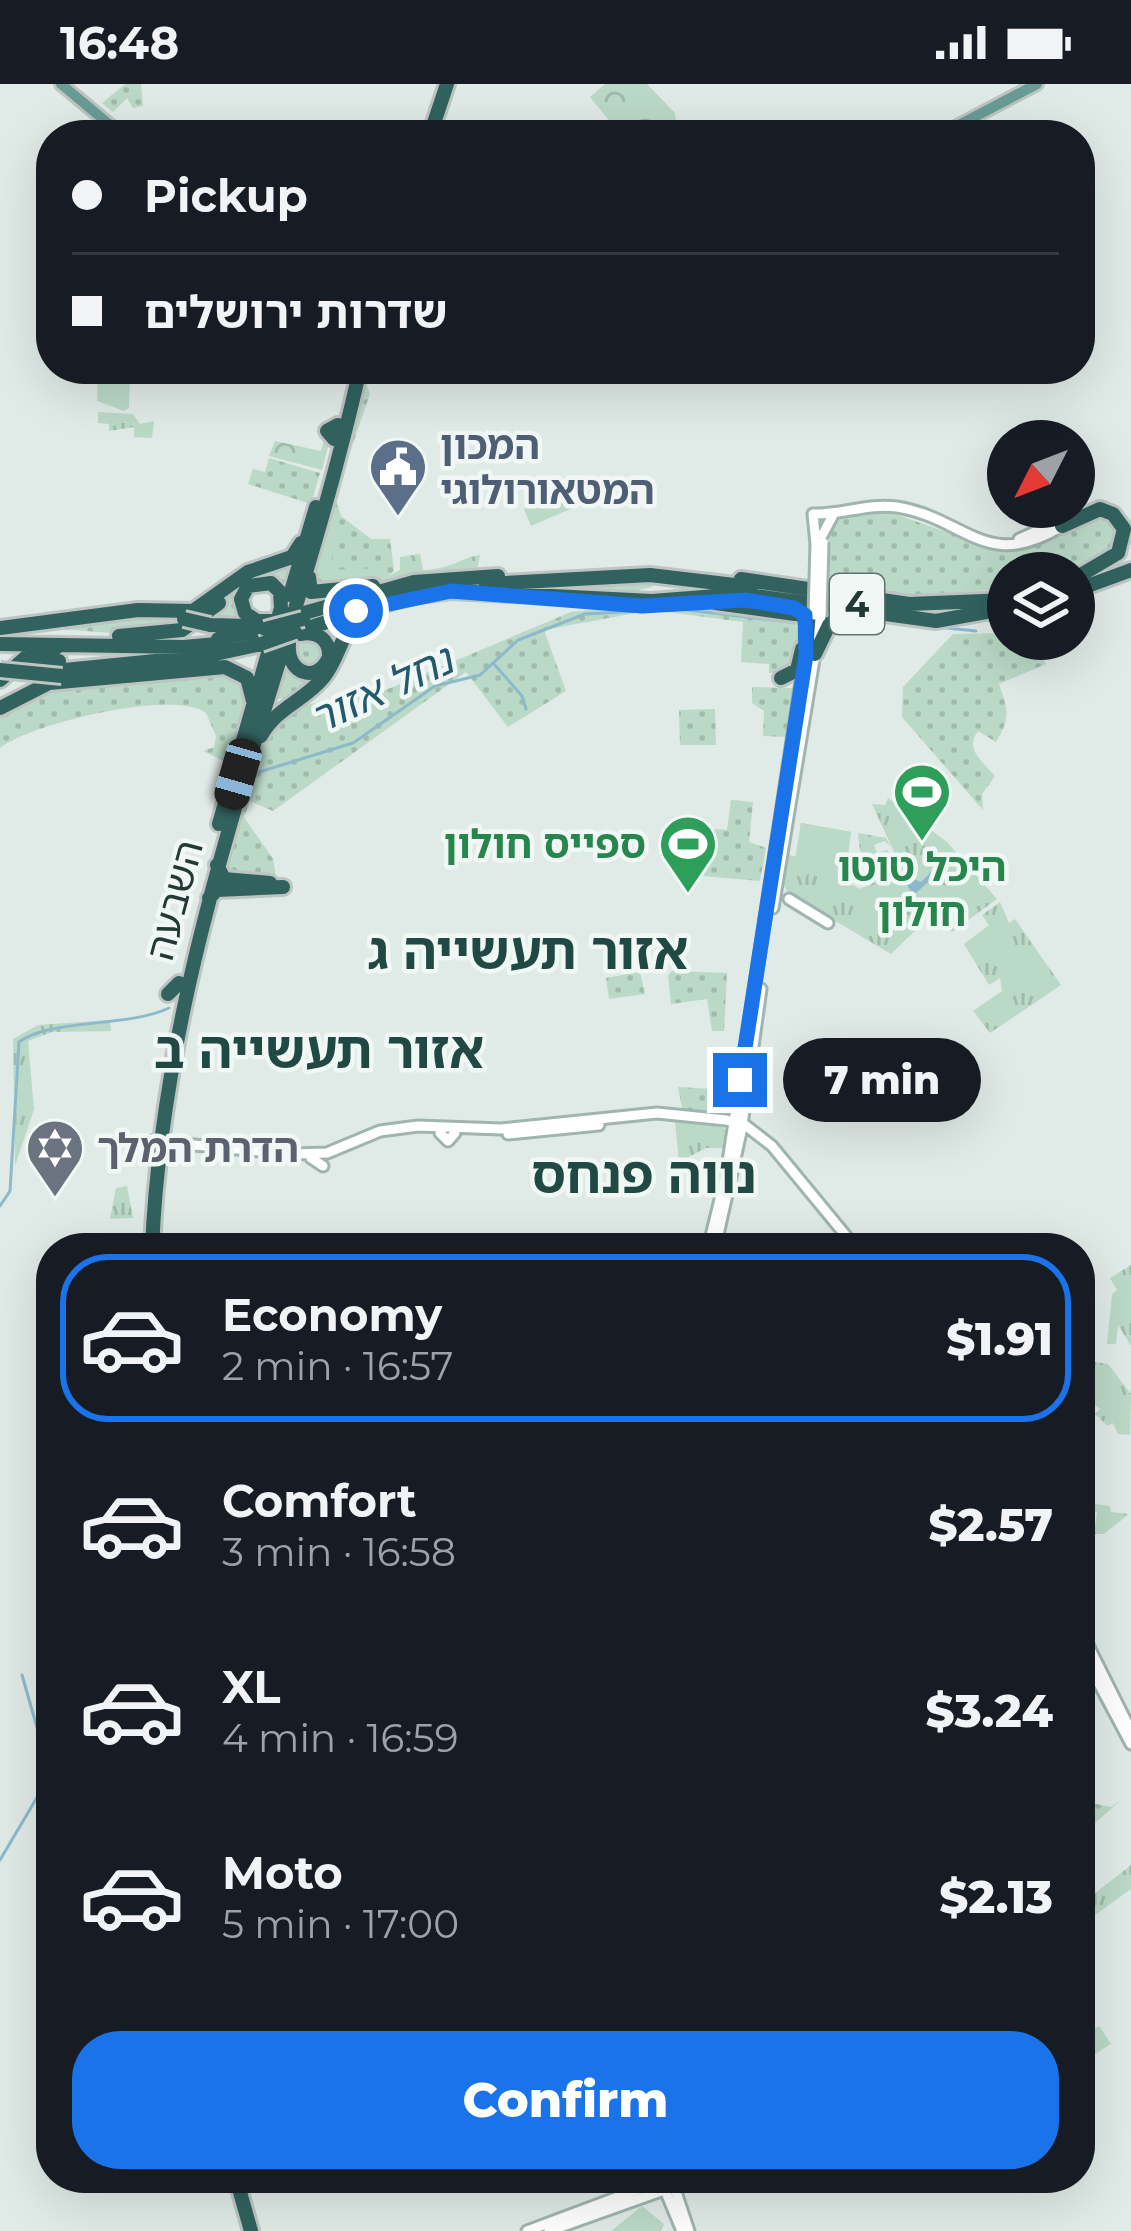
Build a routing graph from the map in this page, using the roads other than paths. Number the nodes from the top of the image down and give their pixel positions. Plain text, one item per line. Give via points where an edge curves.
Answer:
1 (58, 84) edge
2 (438, 84) edge
3 (447, 84) edge
4 (1024, 84) edge
5 (1037, 84) edge
6 (101, 120) edge
7 (429, 120) edge
8 (431, 120) edge
9 (957, 120) edge
10 (969, 120) edge
11 (351, 384) edge
12 (352, 384) edge
13 (318, 499) junction
14 (1095, 503) edge
15 (1095, 510) edge
16 (838, 511) junction
17 (817, 514) junction
18 (1131, 518) edge
19 (1041, 528) edge
20 (1046, 528) edge
21 (820, 540) junction
22 (1131, 560) edge
23 (282, 561) junction
24 (304, 566) junction
25 (1095, 570) edge
26 (1131, 570) edge
27 (1095, 575) edge
28 (242, 576) junction
29 (497, 576) junction
30 (1095, 579) edge
31 (426, 580) junction
32 (533, 594) junction
33 (693, 603) junction
34 (383, 604) junction
35 (987, 605) edge
36 (987, 607) edge
37 (987, 611) edge
38 (106, 613) junction
39 (877, 616) junction
40 (299, 620) junction
41 (268, 628) junction
42 (0, 635) edge
43 (99, 637) junction
44 (142, 646) junction
45 (195, 657) junction
46 (809, 659) junction
47 (0, 667) edge
48 (149, 674) junction
49 (782, 678) dead end
50 (0, 680) edge
51 (314, 688) junction
52 (265, 692) junction
53 (802, 696) junction
54 (0, 704) edge
55 (803, 718) junction
56 (241, 744) junction
57 (799, 751) junction
58 (244, 774) junction
59 (218, 864) junction
60 (775, 872) junction
61 (788, 899) junction
62 (207, 902) junction
63 (770, 908) junction
64 (828, 923) dead end
65 (187, 952) junction
66 (760, 956) junction
67 (755, 983) junction
68 (628, 1114) junction
69 (605, 1118) junction
70 (368, 1122) dead end
71 (733, 1124) junction
72 (442, 1127) junction
73 (380, 1131) junction
74 (160, 1143) junction
75 (231, 1149) junction
76 (311, 1158) junction
77 (323, 1166) dead end
78 (150, 1233) edge
79 (714, 1233) edge
80 (717, 1233) edge
81 (839, 1233) edge
82 (1095, 1664) edge
83 (1095, 1675) edge
84 (1116, 1713) junction
85 (1131, 1730) edge
86 (1131, 1744) edge
87 (245, 2193) edge
88 (637, 2193) edge
89 (647, 2193) edge
90 (671, 2193) tunnel mouth
91 (255, 2231) edge
92 (527, 2231) edge
93 (549, 2231) edge
94 (685, 2231) edge

1 - 6 main road
2 - 7 highway
3 - 8 highway
4 - 9 main road
5 - 10 main road
11 - 13 highway, השבעה
12 - 24 highway, השבעה
13 - 23 highway via 296,554
13 - 24 highway, השבעה
14 - 18 highway
15 - 25 highway via 1116,516 1124,532 1114,557
16 - 17 main road
16 - 20 main road via 900,508 1000,546 1031,543
16 - 21 main road
17 - 19 main road via 887,501 994,540
17 - 21 main road
21 - 46 main road, bridge
22 - 27 highway
23 - 24 highway
23 - 28 highway
24 - 31 highway via 310,592
24 - 40 highway, השבעה
24 - 40 highway via 289,657 303,673 321,670 329,657 325,640
24 - 41 highway
24 - 52 highway, השבעה
26 - 30 highway
28 - 38 highway via 193,611
28 - 43 highway via 189,627
29 - 31 highway
29 - 35 highway, 4 via 653,568 909,604
29 - 40 highway, 4 via 414,585
31 - 40 highway
32 - 33 highway
32 - 34 highway via 443,591
32 - 39 highway via 652,601 742,594
33 - 46 highway via 746,600 797,609 809,627
33 - 49 highway via 798,615 805,627 799,667
34 - 40 highway
34 - 51 highway via 352,623
36 - 40 highway, 4 via 920,612 613,575 419,590
37 - 39 highway via 951,620
38 - 41 highway, bridge
38 - 42 highway
39 - 46 highway via 836,619
40 - 41 highway, 4, bridge
40 - 52 highway, השבעה
41 - 43 highway, 4 via 198,641
41 - 44 highway, 4 via 205,646
41 - 45 highway
41 - 56 highway
42 - 43 highway, 4
42 - 44 highway, 4
44 - 50 highway via 42,651
45 - 47 highway, bridge
45 - 54 highway via 52,670 23,681
46 - 53 main road
47 - 48 highway, bridge via 62,676
48 - 54 highway via 38,686
48 - 56 highway via 241,671 253,698
51 - 52 highway via 285,701
51 - 58 highway via 269,722
52 - 58 highway, השבעה
52 - 65 highway, השבעה
53 - 55 main road
53 - 60 main road
55 - 57 main road
55 - 57 main road via 814,736
56 - 65 highway
57 - 60 main road
58 - 59 highway, השבעה
59 - 62 highway, השבעה
59 - 62 highway via 227,880 280,889 218,890
60 - 61 main road
60 - 63 main road
60 - 63 main road via 759,889
61 - 63 main road
61 - 64 main road
62 - 74 highway, השבעה
63 - 66 main road
63 - 71 main road
65 - 74 highway, השבעה via 172,995
66 - 67 main road
66 - 67 main road via 748,970
67 - 71 main road
68 - 69 main road
68 - 69 main road via 614,1106
68 - 71 main road via 674,1108
69 - 72 main road
70 - 73 main road
71 - 72 main road via 645,1119 534,1134
71 - 79 main road
71 - 80 main road via 732,1206
71 - 81 main road via 770,1149
72 - 73 main road
72 - 76 main road via 379,1135
73 - 75 main road via 327,1153
74 - 75 main road
74 - 78 highway, השבעה
75 - 76 main road
76 - 77 main road
82 - 84 main road
83 - 84 main road
84 - 85 main road
84 - 86 main road
87 - 91 highway
88 - 92 main road
89 - 93 main road
90 - 94 main road

